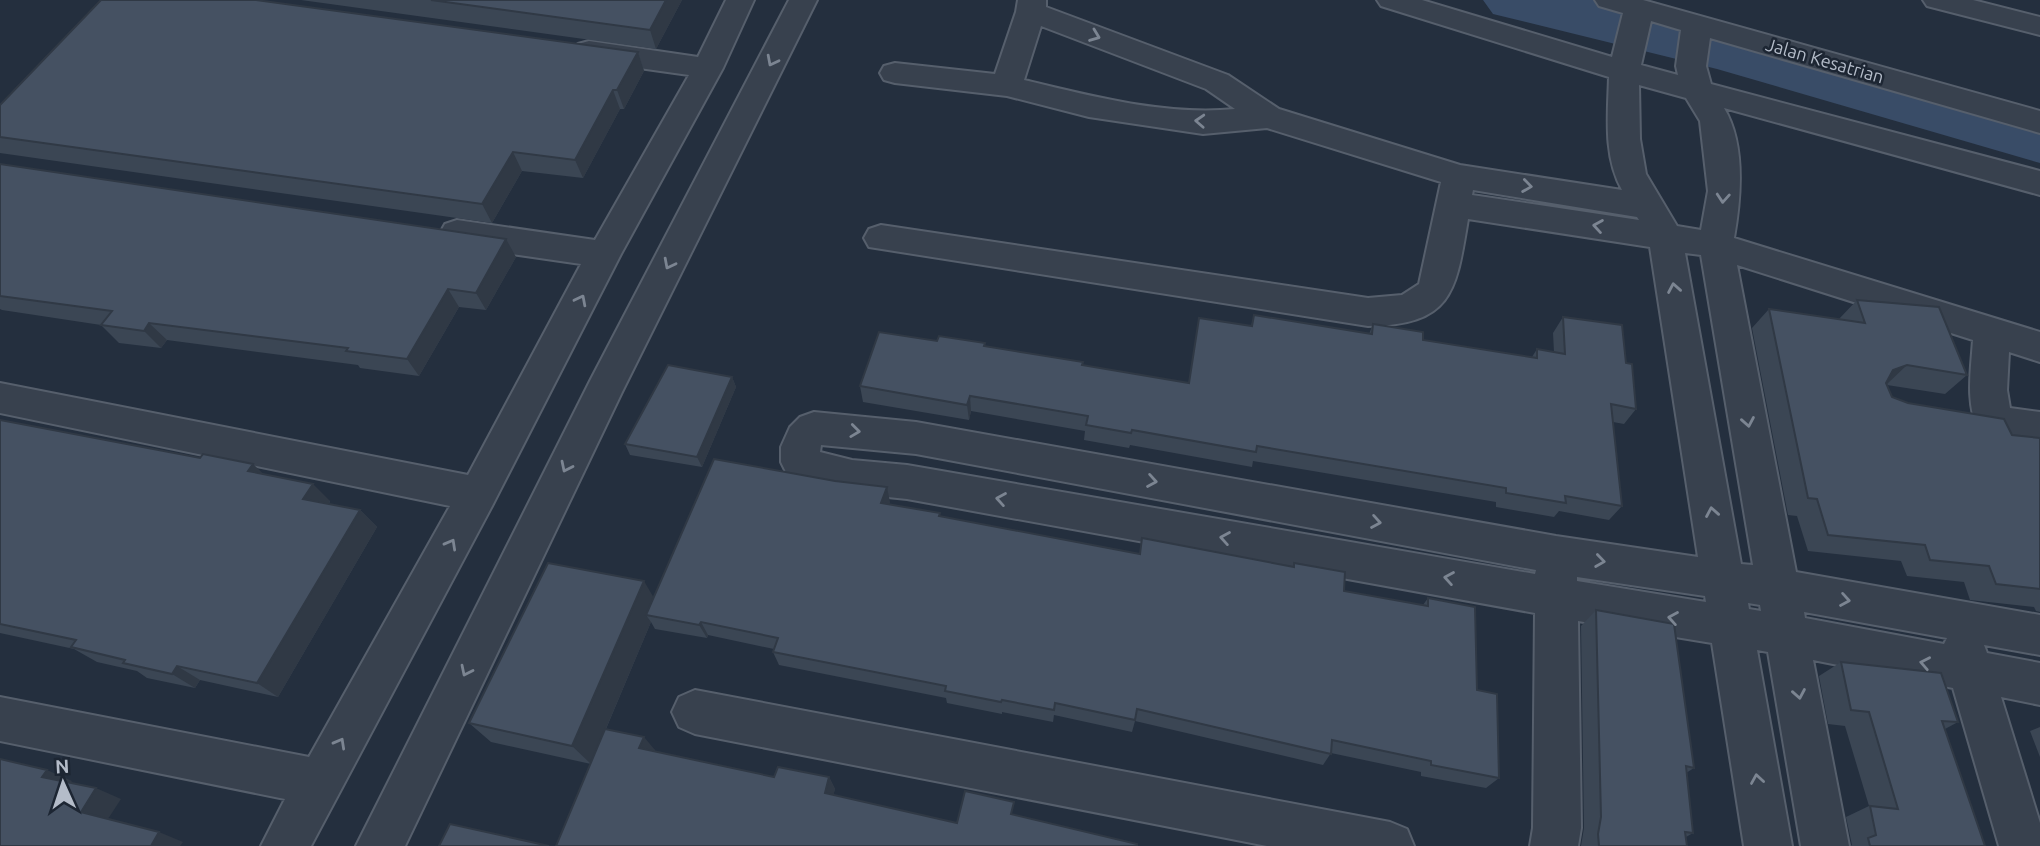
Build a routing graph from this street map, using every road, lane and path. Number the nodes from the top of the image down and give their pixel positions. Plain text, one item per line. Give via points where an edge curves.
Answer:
1 (740, 0) edge
2 (803, 0) edge
3 (1391, 0) edge
4 (1609, 0) edge
5 (1937, 0) edge
6 (1032, 6) edge
7 (2040, 26) edge
8 (1696, 28) junction
9 (1632, 36) junction
10 (557, 47) edge
11 (708, 68) junction
12 (895, 73) dead end
13 (1695, 78) junction
14 (1007, 86) junction
15 (1268, 117) junction
16 (2040, 122) edge
17 (2040, 183) edge
18 (1456, 190) junction
19 (1656, 221) junction
20 (425, 228) edge
21 (881, 238) dead end
22 (1716, 245) junction
23 (604, 254) junction
24 (1992, 332) junction
25 (2040, 346) edge
26 (556, 349) junction
27 (622, 357) junction
28 (537, 386) junction
29 (603, 392) junction
30 (0, 398) edge
31 (1953, 414) edge
32 (1993, 421) junction
33 (2040, 428) edge
34 (1101, 471) junction
35 (478, 494) junction
36 (1093, 515) junction
37 (1556, 576) junction
38 (1723, 579) junction
39 (1777, 588) junction
40 (1956, 620) junction
41 (1733, 628) junction
42 (1789, 635) junction
43 (2040, 635) edge
44 (1970, 672) junction
45 (2040, 684) edge
46 (695, 712) dead end
47 (0, 719) edge
48 (318, 782) junction
49 (285, 846) edge
50 (380, 846) edge
51 (1390, 846) edge
52 (1554, 846) edge
53 (1768, 846) edge
54 (1825, 846) edge
55 (2023, 846) edge

1 - 11 street
2 -> 27 street
3 - 9 street
4 - 9 street, Jalan Kesatrian
5 - 7 street
6 - 14 street
6 -> 15 street via 1217,82
8 - 9 street, Jalan Kesatrian
8 - 13 street
8 - 16 street, Jalan Kesatrian
9 - 13 street
9 - 19 street via 1623,117 1630,174
10 - 11 street
11 - 23 street
12 - 14 street
13 - 17 street
13 -> 22 street via 1716,121 1720,147 1725,191
15 -> 14 street via 1203,123 1089,106
15 - 18 street
18 - 19 street
18 - 21 street via 1436,290 1419,304 1395,312 1367,312
19 - 22 street
38 -> 19 street
20 - 23 street
22 - 24 street
22 -> 39 street
26 -> 23 street
24 - 25 street
24 - 32 street via 1988,390
26 - 27 street
26 - 28 street
27 - 29 street
28 - 29 street
28 - 35 street
29 -> 50 street
30 - 35 street
31 - 32 street
32 - 33 street
34 - 36 street
36 -> 34 street via 835,474 801,461 798,449 804,435 814,428 834,428
34 -> 37 street
48 -> 35 street
37 -> 36 street
37 -> 38 street
41 -> 37 street
37 - 52 street
38 - 39 street
38 - 41 street
39 -> 40 street
39 - 42 street
40 - 43 street
40 - 44 street
41 - 42 street
53 -> 41 street
44 -> 42 street
42 -> 54 street
44 - 45 street
44 - 55 street
46 - 51 street
47 - 48 street
48 - 49 street

